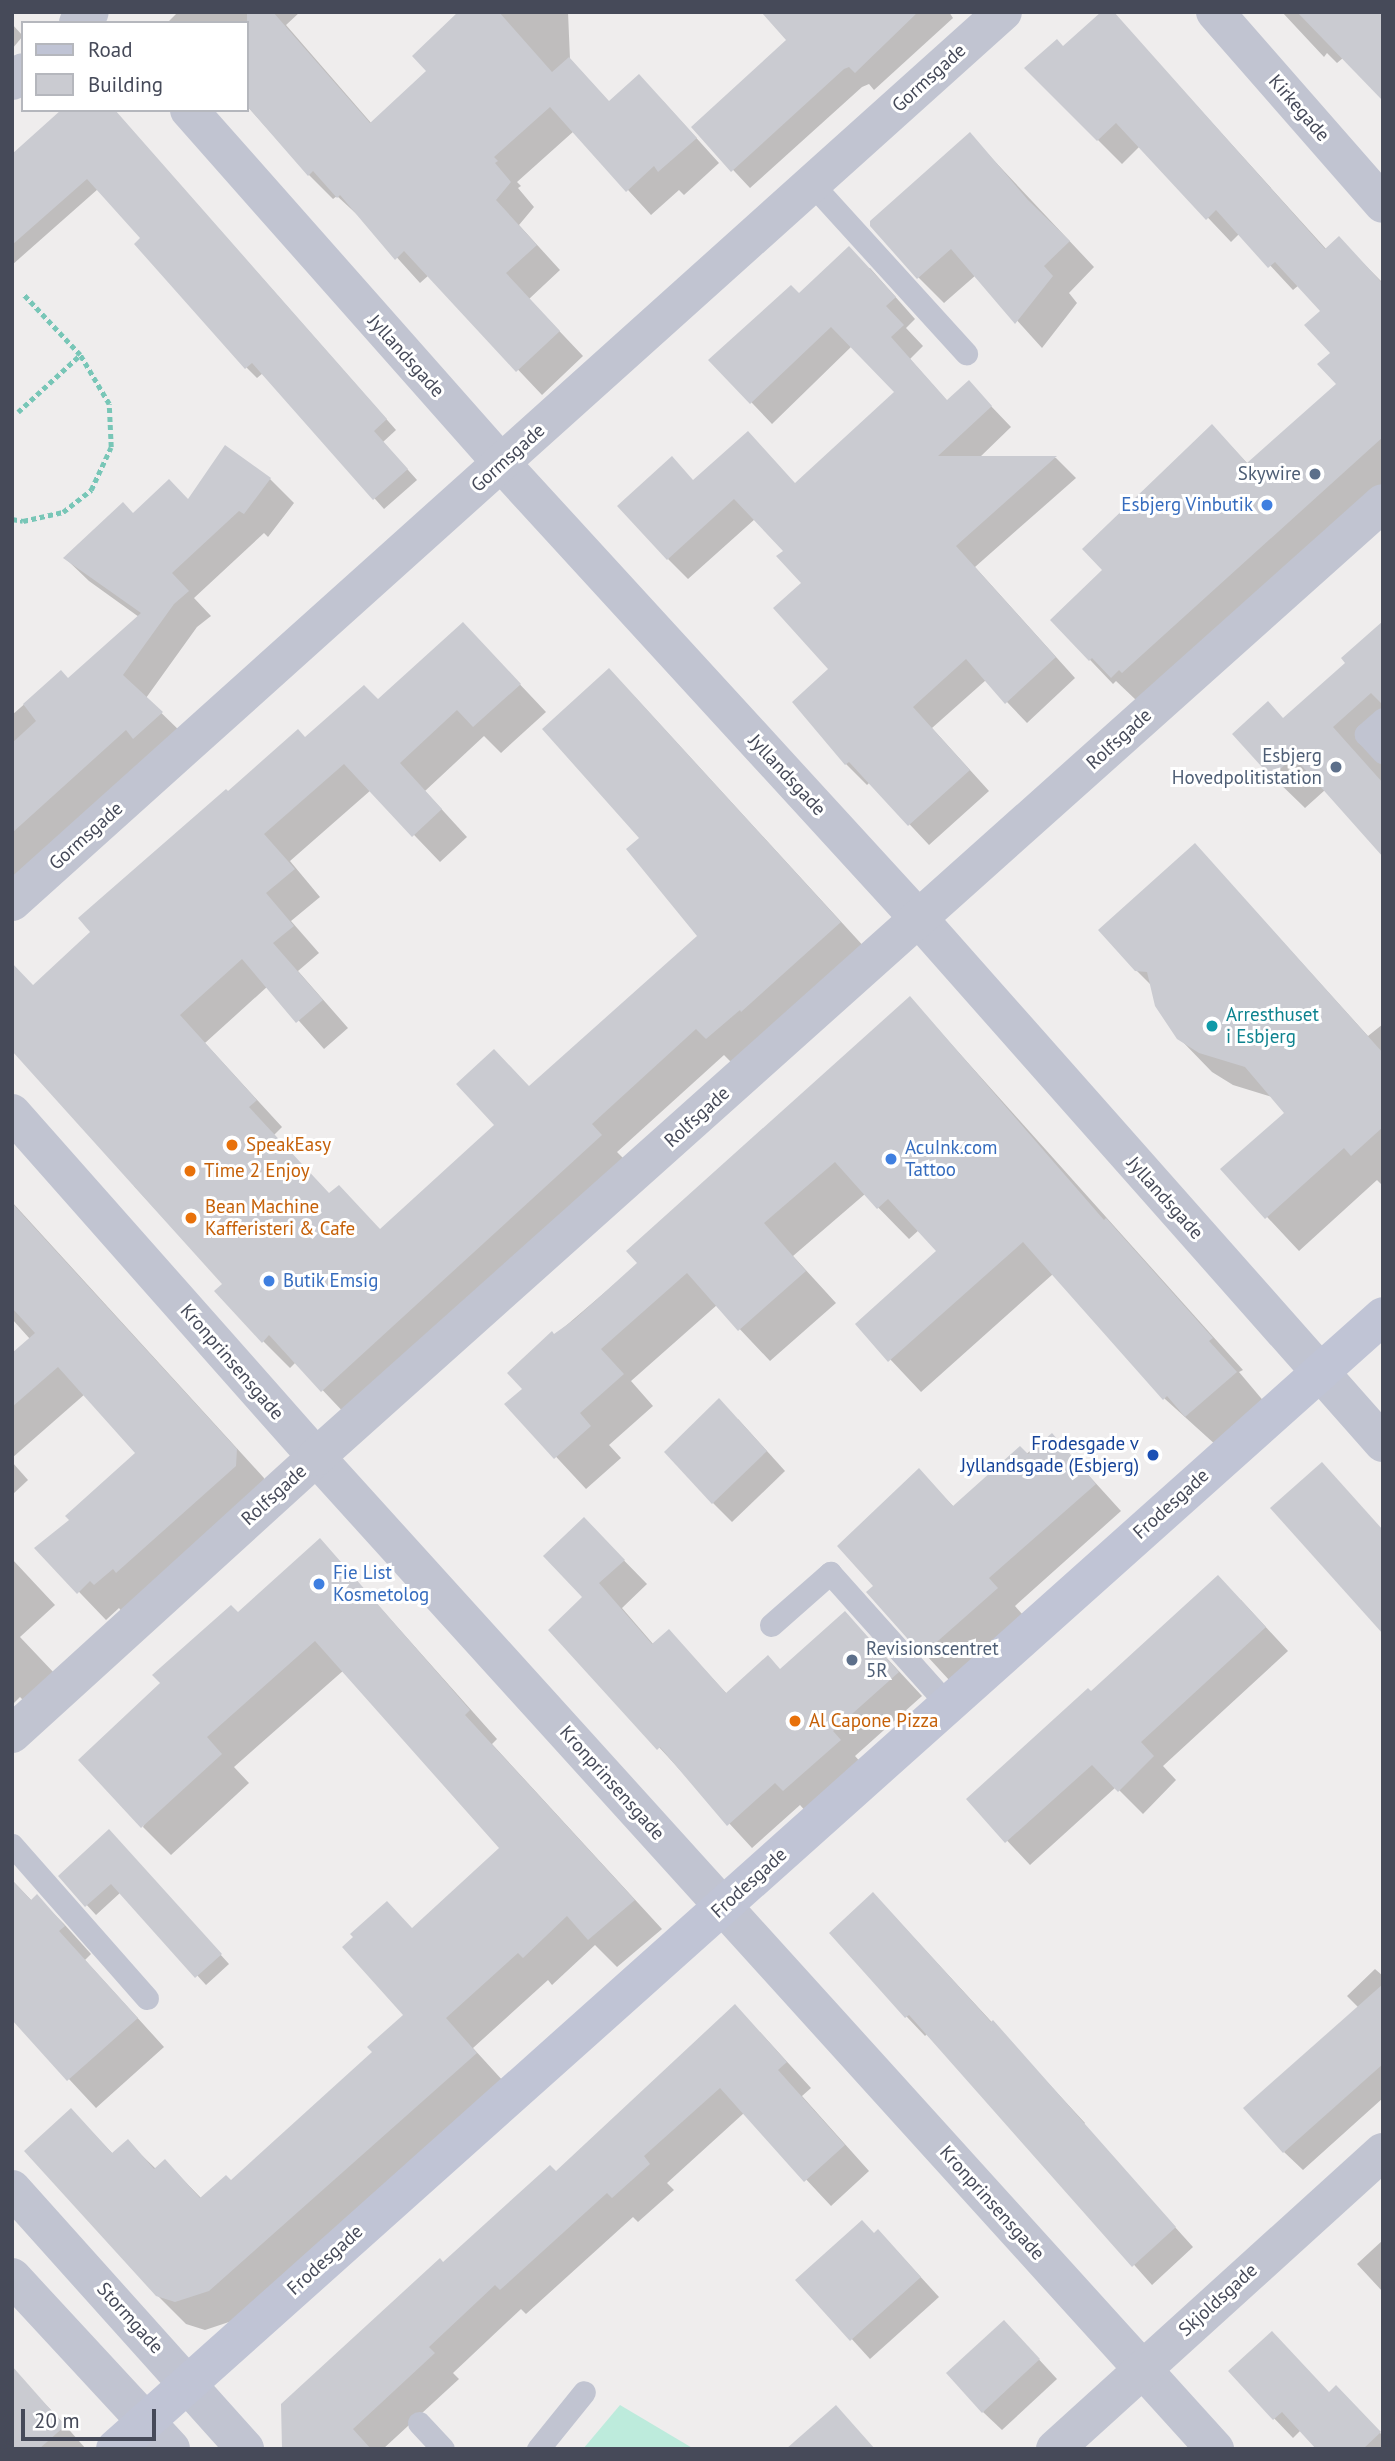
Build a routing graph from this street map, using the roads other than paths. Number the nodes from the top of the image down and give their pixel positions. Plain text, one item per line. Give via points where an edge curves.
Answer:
1 (1003, 12) edge
2 (1215, 12) edge
3 (191, 112) edge
4 (812, 184) junction
5 (1383, 204) edge
6 (966, 353) dead end
7 (502, 464) junction
8 (1382, 505) edge
9 (1383, 719) edge
10 (1383, 752) edge
11 (12, 902) edge
12 (919, 919) junction
13 (12, 1113) edge
14 (1383, 1316) edge
15 (1320, 1371) junction
16 (1383, 1443) edge
17 (316, 1457) junction
18 (771, 1625) dead end
19 (947, 1704) junction
20 (12, 1734) edge
21 (12, 1845) edge
22 (724, 1905) junction
23 (147, 1998) dead end
24 (1383, 2152) edge
25 (12, 2189) edge
26 (12, 2277) edge
27 (1141, 2369) junction
28 (188, 2382) junction
29 (584, 2392) dead end
30 (146, 2421) junction
31 (419, 2423) dead end
32 (115, 2449) edge
33 (171, 2449) edge
34 (245, 2449) edge
35 (443, 2449) edge
36 (538, 2449) edge
37 (1055, 2449) edge
38 (1215, 2449) edge

1 - 4 street, Gormsgade
2 - 5 street, Kirkegade
3 - 7 street, Jyllandsgade
4 - 6 lane
4 - 7 street, Gormsgade
7 - 11 street, Gormsgade
7 - 12 street, Jyllandsgade
8 - 12 street, Rolfsgade
9 - 10 lane via 1366,734
12 - 15 street, Jyllandsgade
12 - 17 street, Rolfsgade
13 - 17 street, Kronprinsensgade
14 - 15 main road, Frodesgade
15 - 16 street, Jyllandsgade
15 - 19 main road, Frodesgade
17 - 20 street, Rolfsgade
17 - 22 street, Kronprinsensgade
18 - 19 lane via 830,1573
19 - 22 main road, Frodesgade
21 - 23 lane
22 - 27 street, Kronprinsensgade
22 - 28 main road, Frodesgade
24 - 27 street, Skjoldsgade
25 - 28 street, Stormgade
26 - 30 street
27 - 37 street, Skjoldsgade
27 - 38 street, Kronprinsensgade
28 - 30 main road, Frodesgade
28 - 34 street, Stormgade
29 - 36 lane
30 - 32 main road, Frodesgade
30 - 33 street
31 - 35 lane

